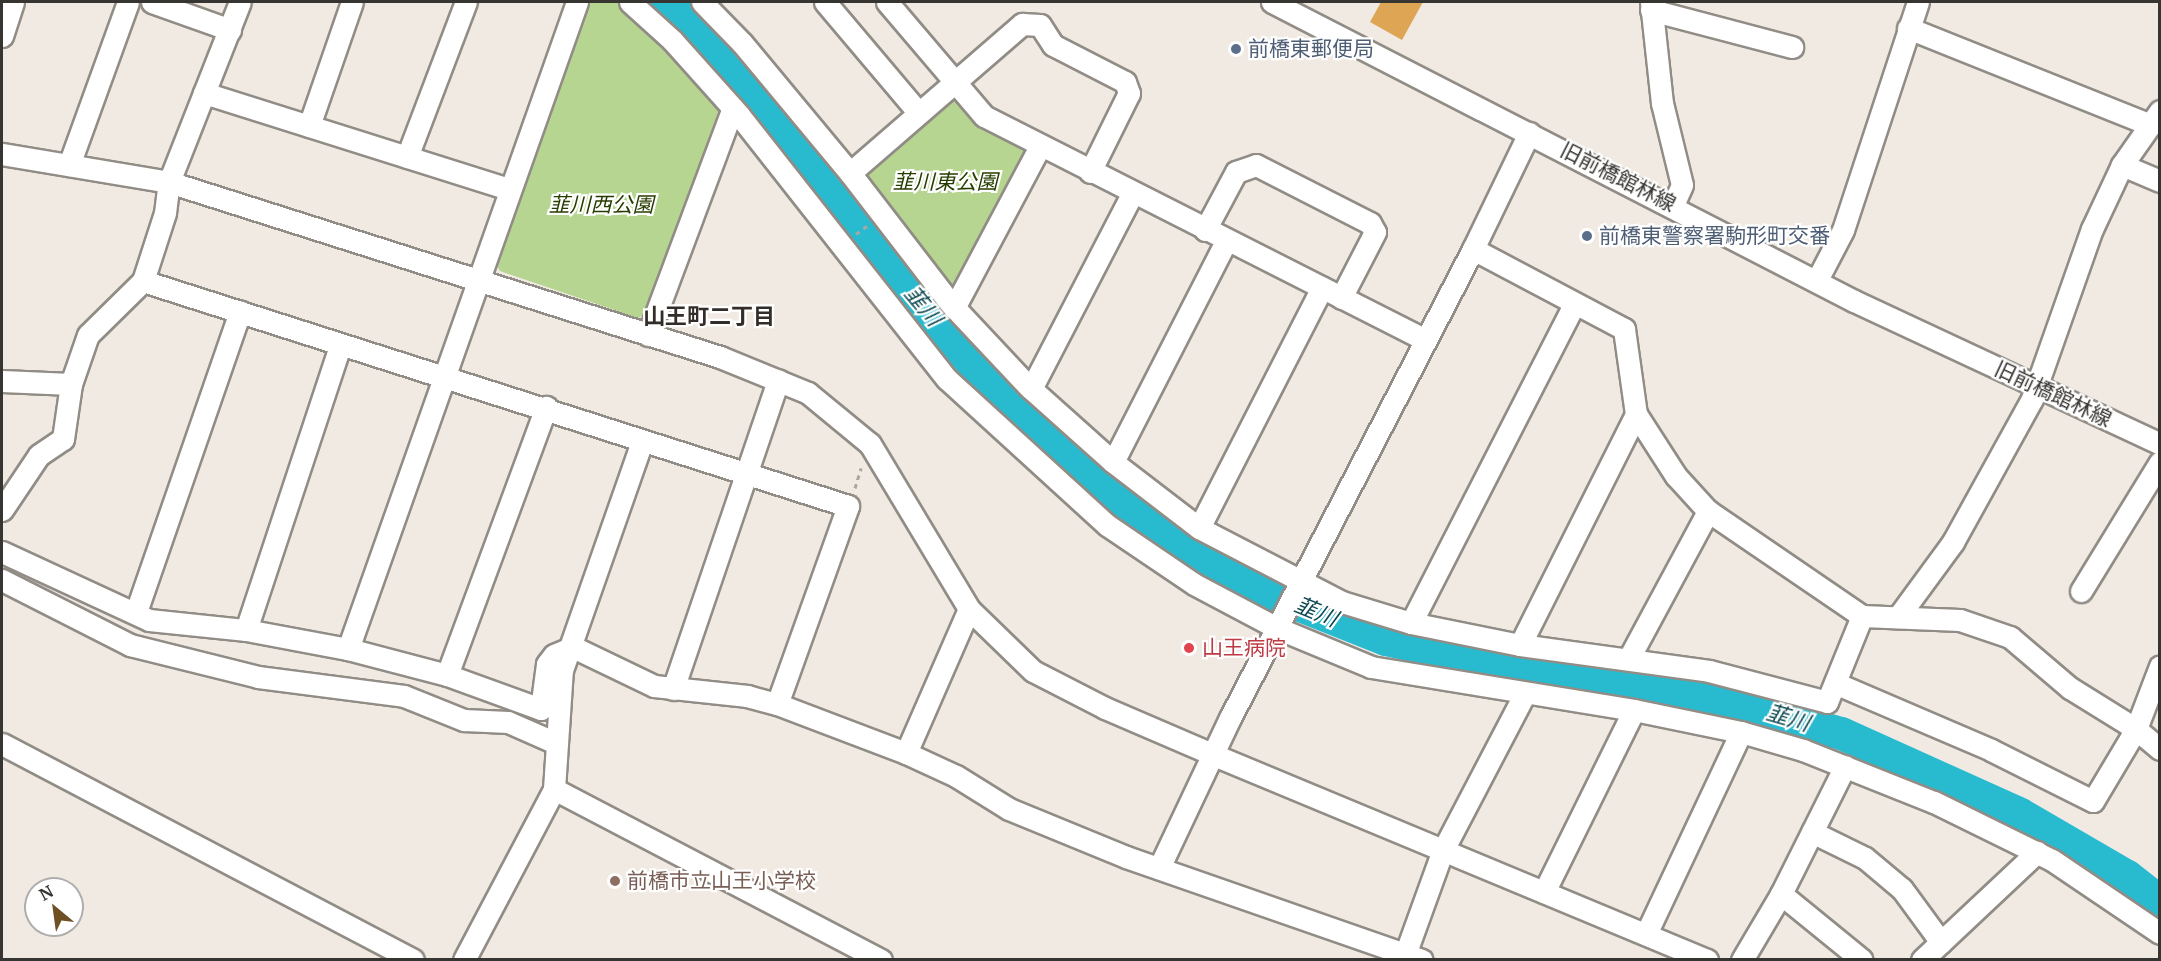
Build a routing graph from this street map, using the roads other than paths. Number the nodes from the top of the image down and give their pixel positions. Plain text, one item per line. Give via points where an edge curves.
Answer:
1 (13, 2) edge
2 (128, 2) edge
3 (152, 2) edge
4 (240, 2) edge
5 (352, 2) edge
6 (466, 2) edge
7 (577, 2) edge
8 (630, 2) edge
9 (702, 2) edge
10 (825, 2) edge
11 (887, 2) edge
12 (1272, 2) edge
13 (1918, 2) edge
14 (1651, 6) edge
15 (1908, 28) junction
16 (230, 30) junction
17 (2, 36) edge
18 (1792, 47) dead end
19 (952, 81) junction
20 (204, 93) junction
21 (733, 108) junction
22 (918, 112) junction
23 (2155, 118) edge
24 (309, 126) junction
25 (1529, 133) junction
26 (1040, 146) junction
27 (2, 154) edge
28 (407, 157) junction
29 (69, 165) junction
30 (2122, 165) junction
31 (1090, 172) junction
32 (850, 173) junction
33 (2160, 181) edge
34 (169, 182) junction
35 (508, 189) junction
36 (1132, 194) junction
37 (1673, 205) junction
38 (1205, 230) junction
39 (1226, 241) junction
40 (1473, 249) junction
41 (476, 280) junction
42 (1817, 280) junction
43 (142, 281) junction
44 (1322, 288) junction
45 (1341, 298) junction
46 (1574, 305) junction
47 (954, 308) junction
48 (240, 312) junction
49 (648, 335) junction
50 (1425, 340) junction
51 (340, 345) junction
52 (441, 378) junction
53 (778, 380) junction
54 (2, 381) edge
55 (72, 384) junction
56 (2036, 386) junction
57 (1031, 389) junction
58 (546, 407) junction
59 (1636, 414) junction
60 (642, 441) junction
61 (2160, 444) edge
62 (1113, 462) junction
63 (2160, 462) edge
64 (745, 473) junction
65 (2, 510) edge
66 (1708, 511) junction
67 (1199, 528) junction
68 (2, 552) edge
69 (2, 580) edge
70 (1300, 583) junction
71 (2081, 591) dead end
72 (969, 609) junction
73 (136, 612) junction
74 (1862, 616) junction
75 (1898, 617) junction
76 (1279, 623) junction
77 (1411, 623) junction
78 (246, 630) junction
79 (1520, 645) junction
80 (573, 647) junction
81 (348, 649) junction
82 (1629, 658) junction
83 (2160, 666) edge
84 (447, 675) junction
85 (1835, 683) junction
86 (673, 689) junction
87 (1524, 695) junction
88 (777, 704) junction
89 (1634, 710) junction
90 (2136, 729) junction
91 (1741, 732) junction
92 (556, 743) junction
93 (2, 744) edge
94 (2160, 748) edge
95 (906, 753) junction
96 (1214, 755) junction
97 (1845, 766) junction
98 (554, 789) junction
99 (1812, 832) junction
100 (1443, 850) junction
101 (2037, 852) junction
102 (1159, 868) junction
103 (1544, 892) junction
104 (1781, 894) junction
105 (2160, 933) edge
106 (1647, 934) junction
107 (1935, 953) edge
108 (1414, 956) edge
109 (413, 960) edge
110 (464, 960) edge
111 (881, 960) edge
112 (1707, 960) edge
113 (1742, 960) edge
114 (1862, 960) edge

1 - 17 street
2 - 29 street
3 - 16 street
4 - 16 street
5 - 24 street
6 - 28 street
7 - 35 street
8 - 21 street via 672,40
9 - 32 street via 742,43
10 - 22 street
11 - 19 street
12 - 25 street, 旧前橋館林線
13 - 15 street
14 - 18 street
14 - 37 street via 1662,103 1682,185
15 - 23 street
15 - 42 street via 1843,230
16 - 20 street
19 - 22 street
19 - 26 street via 984,116
19 - 31 street via 1022,24 1040,25 1053,45 1125,82 1129,93
20 - 24 street
20 - 34 street
21 - 49 street
21 - 76 street via 947,379 1107,525 1194,584
22 - 32 street
23 - 30 street
24 - 28 street
25 - 37 street, 旧前橋館林線
25 - 40 street
26 - 31 street
26 - 47 street
27 - 29 street
28 - 35 street
29 - 34 street
30 - 33 street
30 - 56 street via 2092,229
31 - 36 street
32 - 47 street
34 - 41 street
34 - 43 street via 165,213
35 - 41 street
36 - 38 street
36 - 57 street
37 - 42 street, 旧前橋館林線
38 - 39 street
38 - 45 street via 1236,172 1256,165 1370,223 1375,232
39 - 44 street
39 - 62 street
40 - 46 street
40 - 50 street
41 - 49 street
41 - 52 street
42 - 56 street, 旧前橋館林線
43 - 48 street
43 - 55 street via 88,335
44 - 45 street
44 - 67 street
45 - 50 street
46 - 59 street via 1624,329
46 - 77 street
47 - 57 street
48 - 51 street
48 - 73 street
49 - 53 street
50 - 70 street
51 - 52 street
51 - 78 street
52 - 58 street
52 - 81 street
53 - 64 street
53 - 72 street via 826,406 870,444
54 - 55 street
55 - 65 street via 63,439 39,455
56 - 61 street, 旧前橋館林線
56 - 75 street via 1953,542
57 - 62 street
58 - 60 street
58 - 84 street
59 - 66 street via 1676,476
59 - 79 street
60 - 64 street
60 - 80 street
62 - 67 street
63 - 71 street
64 - 86 street
64 - 88 street via 848,506
66 - 74 street
66 - 82 street
67 - 70 street
68 - 73 street via 72,588
69 - 92 street via 130,645 258,676 404,696 464,720 508,722
70 - 76 street
70 - 77 street via 1342,602
72 - 95 street
72 - 96 street via 1033,670 1105,708
73 - 78 street via 149,620
74 - 75 street
74 - 85 street
75 - 90 street via 1960,620 2010,637 2070,688
76 - 87 street via 1371,668
76 - 96 street
77 - 79 street
78 - 81 street
79 - 82 street
80 - 84 street via 554,655 547,664 541,709
80 - 86 street via 654,686
80 - 92 street via 562,670
81 - 84 street
82 - 85 street via 1710,671 1827,702
83 - 90 street
85 - 90 street via 1991,750 2093,801
86 - 88 street via 747,696
87 - 89 street
87 - 100 street
88 - 95 street
89 - 91 street
89 - 103 street
90 - 94 street
91 - 97 street
91 - 106 street
92 - 98 street
93 - 109 street
95 - 102 street via 956,776 1010,808
96 - 100 street
96 - 102 street
97 - 99 street
97 - 101 street via 1934,802
98 - 110 street
98 - 111 street
99 - 104 street
99 - 107 street via 1865,858 1902,889
100 - 103 street
100 - 108 street
101 - 105 street
101 - 107 street
102 - 108 street
103 - 106 street
104 - 113 street
104 - 114 street
106 - 112 street

